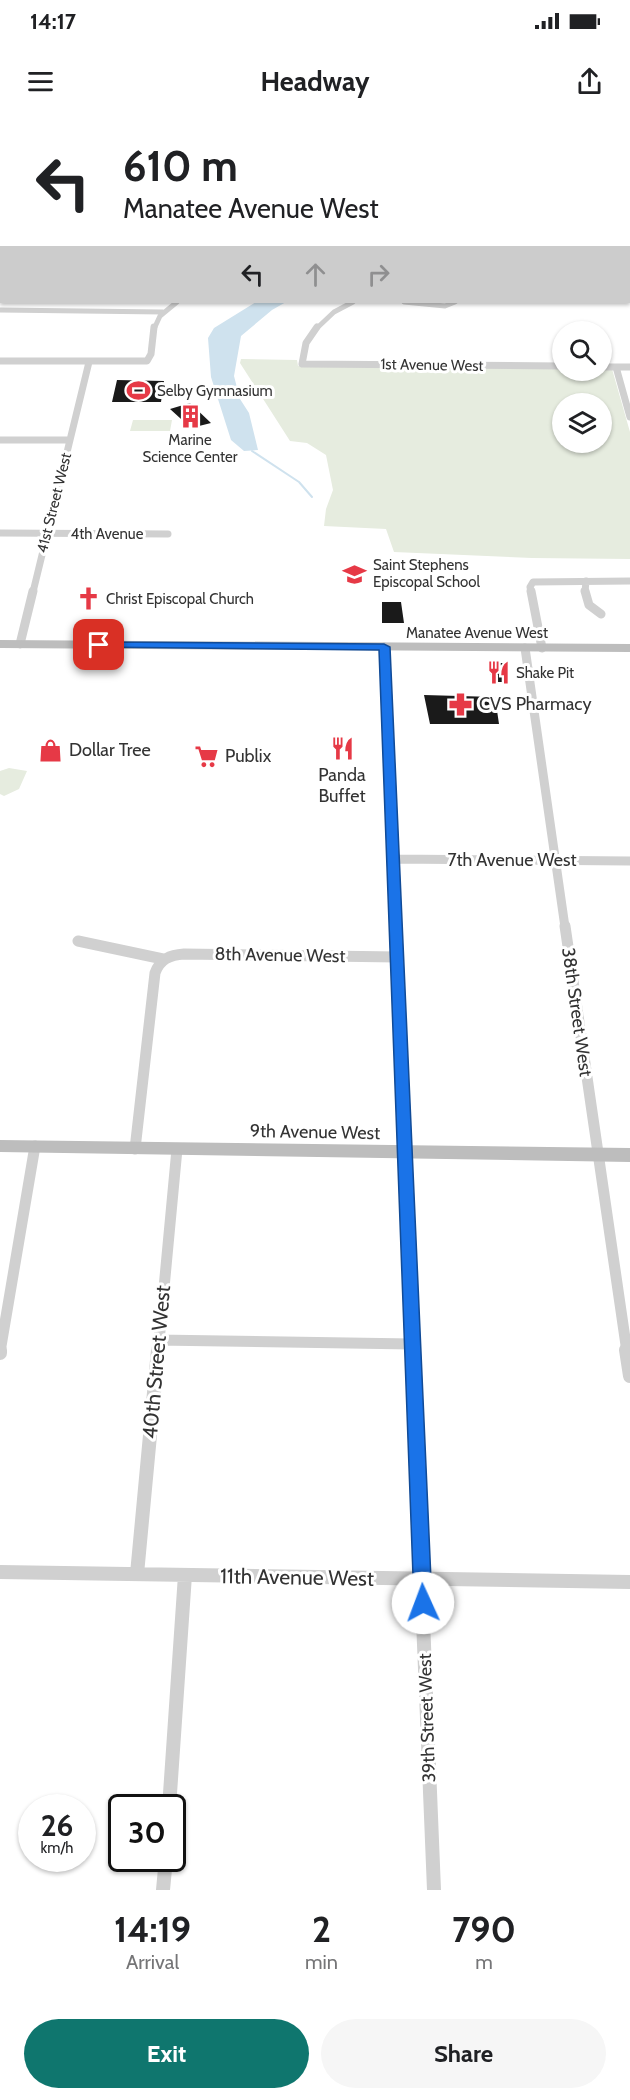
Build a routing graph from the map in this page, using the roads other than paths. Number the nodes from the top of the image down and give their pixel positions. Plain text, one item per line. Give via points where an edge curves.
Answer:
1 (98, 303) edge
2 (176, 303) edge
3 (351, 303) edge
4 (414, 303) edge
5 (452, 303) edge
6 (0, 310) edge
7 (95, 311) junction
8 (163, 312) junction
9 (0, 361) edge
10 (89, 362) junction
11 (552, 366) edge
12 (612, 367) edge
13 (616, 367) junction
14 (630, 367) edge
15 (630, 417) edge
16 (0, 440) edge
17 (70, 440) junction
18 (0, 533) edge
19 (47, 533) junction
20 (168, 534) dead end
21 (586, 581) junction
22 (630, 581) edge
23 (601, 614) dead end
24 (0, 644) edge
25 (20, 644) junction
26 (384, 647) junction
27 (525, 648) junction
28 (542, 648) junction
29 (630, 648) edge
30 (393, 859) junction
31 (555, 861) junction
32 (630, 861) edge
33 (78, 941) dead end
34 (397, 957) junction
35 (163, 959) junction
36 (0, 1146) edge
37 (34, 1146) junction
38 (135, 1149) junction
39 (177, 1149) junction
40 (406, 1152) junction
41 (597, 1155) junction
42 (630, 1155) edge
43 (158, 1340) junction
44 (412, 1344) junction
45 (0, 1353) edge
46 (630, 1376) edge
47 (0, 1572) edge
48 (136, 1574) junction
49 (185, 1575) junction
50 (422, 1579) junction
51 (630, 1582) edge
52 (170, 1794) edge
53 (165, 1872) edge
54 (164, 1890) edge
55 (434, 1890) edge

1 - 7 street
2 - 8 street
3 - 11 street, 1st Avenue West via 315,328 305,345 302,364
4 - 5 street
6 - 7 street
7 - 8 street
8 - 10 street via 154,327 152,354 147,361
9 - 10 street
10 - 17 street, 41st Street West
12 - 13 street
13 - 14 street
13 - 15 street
16 - 17 street
17 - 19 street, 41st Street West
18 - 19 street, 4th Avenue
19 - 20 street, 4th Avenue
19 - 25 street, 41st Street West
21 - 22 street
21 - 23 street via 588,605
21 - 28 street via 531,583
24 - 25 main road, Manatee Avenue West
25 - 26 main road, Manatee Avenue West
26 - 27 main road, Manatee Avenue West
26 - 30 street, 39th Street West
27 - 28 main road, Manatee Avenue West
27 - 31 street, 38th Street West
28 - 29 main road, Manatee Avenue West
30 - 31 street, 7th Avenue West
30 - 34 street, 39th Street West
31 - 32 street, 7th Avenue West
31 - 41 street, 38th Street West
33 - 35 street
34 - 35 street, 8th Avenue West via 173,954
34 - 40 street, 39th Street West
35 - 38 street via 155,973
36 - 37 main road, 9th Avenue West
37 - 38 main road, 9th Avenue West
37 - 45 street
38 - 39 main road, 9th Avenue West
39 - 40 main road, 9th Avenue West
39 - 43 street, 40th Street West
40 - 41 main road, 9th Avenue West
40 - 44 street, 39th Street West
41 - 42 main road, 9th Avenue West
41 - 46 street, 38th Street West
43 - 44 street
43 - 48 street, 40th Street West
44 - 50 street, 39th Street West
47 - 48 street, 11th Avenue West
48 - 49 street, 11th Avenue West
49 - 50 street, 11th Avenue West
49 - 52 street
50 - 51 street, 11th Avenue West
50 - 55 street, 39th Street West
53 - 54 street

